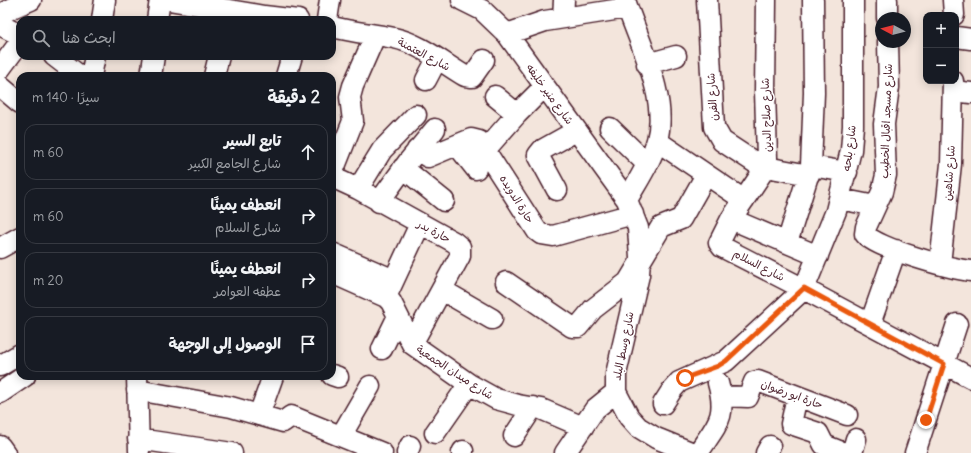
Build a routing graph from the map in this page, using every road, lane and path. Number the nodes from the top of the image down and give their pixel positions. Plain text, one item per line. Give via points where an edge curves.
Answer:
1 (31, 0) edge
2 (106, 0) edge
3 (160, 0) edge
4 (169, 0) edge
5 (330, 0) edge
6 (462, 0) edge
7 (707, 0) edge
8 (766, 0) edge
9 (813, 0) edge
10 (853, 0) edge
11 (887, 0) edge
12 (953, 0) edge
13 (626, 4) edge
14 (266, 8) edge
15 (563, 9) edge
16 (887, 12) edge
17 (954, 12) edge
18 (0, 15) edge
19 (229, 15) edge
20 (103, 16) edge
21 (158, 16) edge
22 (287, 16) edge
23 (328, 16) edge
24 (0, 25) edge
25 (336, 28) edge
26 (16, 34) edge
27 (507, 34) junction
28 (375, 36) junction
29 (959, 37) edge
30 (971, 38) edge
31 (16, 47) edge
32 (888, 48) edge
33 (676, 56) dead end
34 (437, 59) junction
35 (59, 60) edge
36 (94, 60) edge
37 (153, 60) edge
38 (218, 60) edge
39 (291, 60) edge
40 (484, 60) dead end
41 (647, 64) junction
42 (0, 69) edge
43 (75, 72) edge
44 (92, 72) edge
45 (152, 72) edge
46 (215, 72) edge
47 (287, 72) edge
48 (426, 80) dead end
49 (0, 86) edge
50 (544, 87) junction
51 (959, 88) edge
52 (495, 96) dead end
53 (16, 100) edge
54 (517, 114) junction
55 (610, 128) dead end
56 (576, 131) junction
57 (425, 141) junction
58 (657, 141) junction
59 (457, 145) junction
60 (486, 149) junction
61 (646, 163) junction
62 (336, 164) edge
63 (403, 168) junction
64 (765, 168) junction
65 (476, 169) dead end
66 (810, 171) junction
67 (847, 172) junction
68 (706, 175) junction
69 (336, 180) edge
70 (358, 189) junction
71 (558, 190) dead end
72 (840, 199) junction
73 (744, 200) junction
74 (444, 201) dead end
75 (379, 202) junction
76 (875, 206) junction
77 (630, 207) junction
78 (731, 219) junction
79 (420, 224) junction
80 (16, 239) edge
81 (788, 243) junction
82 (0, 248) edge
83 (896, 250) junction
84 (336, 255) edge
85 (818, 256) junction
86 (640, 264) junction
87 (940, 264) junction
88 (971, 271) edge
89 (336, 274) edge
90 (506, 282) dead end
91 (390, 288) junction
92 (804, 288) junction
93 (442, 290) junction
94 (398, 316) junction
95 (492, 320) dead end
96 (870, 324) junction
97 (957, 324) dead end
98 (412, 344) junction
99 (382, 349) dead end
100 (16, 356) edge
101 (944, 364) junction
102 (0, 366) edge
103 (713, 368) junction
104 (971, 378) edge
105 (19, 380) edge
106 (272, 380) edge
107 (137, 383) edge
108 (469, 384) junction
109 (370, 386) dead end
110 (616, 392) junction
111 (0, 393) edge
112 (722, 396) junction
113 (797, 396) junction
114 (663, 404) dead end
115 (532, 407) junction
116 (260, 415) junction
117 (847, 415) dead end
118 (583, 427) junction
119 (435, 433) dead end
120 (341, 436) junction
121 (514, 436) dead end
122 (0, 446) edge
123 (139, 446) edge
124 (654, 446) edge
125 (851, 448) edge
126 (5, 453) edge
127 (232, 453) edge
128 (382, 453) edge
129 (565, 453) edge
130 (693, 453) edge
131 (698, 453) edge
132 (915, 453) edge

1 - 18 street
2 - 20 street
3 - 21 street
4 - 19 street
5 - 23 street
6 - 27 street, شارع منير خليفه via 482,10
7 - 64 street, شارع الفرن via 714,127 722,141
8 - 64 street, شارع صلاح الدين
9 - 66 street via 813,123
10 - 67 street, شارع بلحه via 853,126
11 - 16 street
12 - 17 street
13 - 15 street
13 - 41 street
14 - 19 street
14 - 22 street
15 - 27 street via 545,21
24 - 26 street
25 - 28 street, شارع العتمنة
27 - 50 street, شارع منير خليفه
28 - 34 street, شارع العتمنة via 394,38
28 - 62 street via 354,86 350,104 354,115 353,121
29 - 30 street
31 - 42 street
32 - 76 street, شارع مسجد اقبال الخطيب via 889,86 884,129 886,175
33 - 41 street
34 - 40 street, شارع العتمنة via 468,77 474,75
34 - 48 street
35 - 43 street
36 - 44 street
37 - 45 street
38 - 46 street
39 - 47 street
41 - 58 street via 660,113
49 - 53 street
50 - 54 street
50 - 56 street, شارع منير خليفه
51 - 87 street, شارع شاهين
52 - 54 street
54 - 60 street
55 - 61 street
56 - 71 street via 542,150 538,155
56 - 77 street, شارع منير خليفه
57 - 59 street, حارة الدويده via 428,157
57 - 63 street
57 - 70 street via 410,122 382,150
58 - 61 street
58 - 68 street
59 - 60 street, حارة الدويده via 475,139
59 - 65 street
60 - 77 street, حارة الدويده via 537,231 542,234 553,236
61 - 77 street
63 - 74 street
63 - 75 street
64 - 66 street
64 - 73 street
66 - 67 street
66 - 81 street
67 - 72 street, شارع بلحه
68 - 73 street
68 - 86 street via 681,219 661,227
69 - 70 street, حارة بدر
70 - 75 street, حارة بدر
72 - 76 street
72 - 85 street, شارع بلحه
73 - 78 street
75 - 79 street, حارة بدر
76 - 83 street, شارع مسجد اقبال الخطيب via 865,234 870,239
77 - 86 street, شارع وسط البلد via 640,242
78 - 81 street
78 - 92 street, شارع السلام via 719,241 722,247
79 - 91 street
79 - 93 street, حارة بدر via 460,247 460,256
80 - 82 street
81 - 85 street
83 - 87 street, شارع مسجد اقبال الخطيب
83 - 96 street
84 - 91 street
85 - 92 street, شارع بلحه
86 - 90 street via 628,282 575,328
86 - 110 street, شارع وسط البلد via 616,374
87 - 88 street, شارع مسجد اقبال الخطيب
89 - 91 street
91 - 94 street, شارع ميدان الجمعية
92 - 96 street, شارع السلام
92 - 103 street via 726,361
93 - 95 street
93 - 98 street, حارة بدر
94 - 98 street, شارع ميدان الجمعية
94 - 99 street
96 - 101 street, شارع السلام
97 - 101 street
98 - 108 street, شارع ميدان الجمعية
100 - 102 street
101 - 104 street, شارع السلام
101 - 132 street
103 - 112 street
103 - 114 street via 679,382
105 - 111 street
106 - 116 street
107 - 116 street
107 - 123 street
108 - 115 street, شارع ميدان الجمعية via 496,399
108 - 119 street
109 - 120 street
110 - 118 street via 599,405
110 - 124 street, شارع وسط البلد via 628,417
112 - 113 street, حارة ابو رضوان via 748,397 756,381
112 - 131 street via 721,416
113 - 117 street, حارة ابو رضوان
113 - 125 street via 791,424 818,434 824,445
115 - 118 street, شارع ميدان الجمعية
115 - 121 street
116 - 120 street via 284,422 291,416
118 - 129 street
120 - 128 street
122 - 126 street
123 - 127 street
124 - 130 street, شارع وسط البلد

